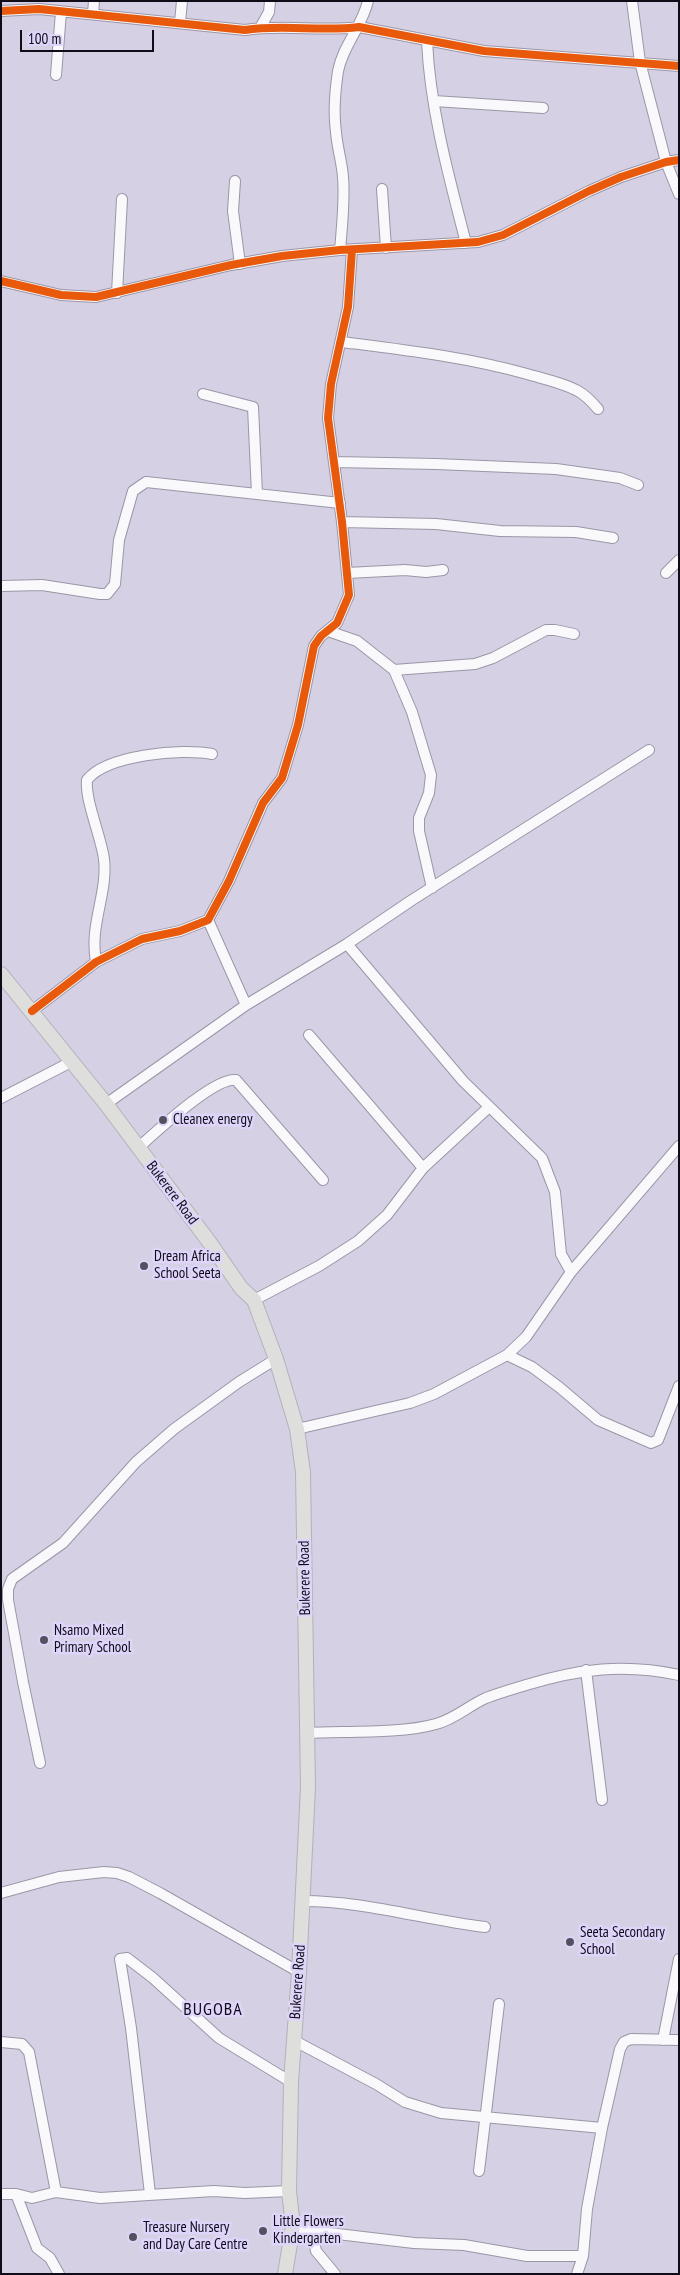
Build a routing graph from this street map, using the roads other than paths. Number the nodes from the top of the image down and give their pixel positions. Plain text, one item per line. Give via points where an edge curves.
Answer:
1 (94, 1) edge
2 (182, 1) edge
3 (270, 1) edge
4 (368, 1) edge
5 (632, 1) edge
6 (1, 11) edge
7 (61, 12) junction
8 (93, 14) junction
9 (180, 22) junction
10 (359, 27) junction
11 (260, 28) junction
12 (428, 40) junction
13 (640, 62) junction
14 (679, 66) edge
15 (56, 75) dead end
16 (434, 101) junction
17 (543, 108) dead end
18 (679, 160) edge
19 (666, 162) junction
20 (235, 181) dead end
21 (382, 189) dead end
22 (679, 194) edge
23 (122, 199) dead end
24 (466, 243) junction
25 (386, 248) junction
26 (340, 250) junction
27 (352, 250) junction
28 (240, 264) junction
29 (1, 281) edge
30 (117, 292) junction
31 (342, 342) junction
32 (203, 394) dead end
33 (598, 409) dead end
34 (335, 462) junction
35 (638, 485) dead end
36 (257, 494) junction
37 (340, 503) junction
38 (342, 522) junction
39 (612, 538) dead end
40 (679, 560) edge
41 (443, 570) dead end
42 (347, 573) junction
43 (666, 573) dead end
44 (1, 586) edge
45 (328, 631) junction
46 (574, 634) dead end
47 (394, 670) junction
48 (649, 750) dead end
49 (212, 754) dead end
50 (432, 888) junction
51 (208, 920) junction
52 (347, 944) junction
53 (96, 962) junction
54 (1, 974) edge
55 (246, 1005) junction
56 (32, 1011) junction
57 (308, 1035) dead end
58 (71, 1062) junction
59 (1, 1098) edge
60 (106, 1104) junction
61 (489, 1107) junction
62 (679, 1146) edge
63 (138, 1148) junction
64 (423, 1168) junction
65 (323, 1180) dead end
66 (571, 1272) junction
67 (254, 1300) junction
68 (507, 1355) junction
69 (276, 1359) junction
70 (679, 1386) edge
71 (297, 1429) junction
72 (586, 1670) junction
73 (679, 1675) edge
74 (307, 1733) junction
75 (40, 1763) dead end
76 (602, 1800) dead end
77 (1, 1893) edge
78 (303, 1902) junction
79 (485, 1927) dead end
80 (679, 1959) edge
81 (300, 1972) junction
82 (499, 2004) dead end
83 (293, 2040) junction
84 (663, 2040) junction
85 (679, 2040) edge
86 (1, 2042) edge
87 (291, 2082) junction
88 (487, 2118) junction
89 (602, 2128) junction
90 (479, 2171) dead end
91 (289, 2191) junction
92 (56, 2192) junction
93 (1, 2194) edge
94 (16, 2194) junction
95 (150, 2194) junction
96 (293, 2226) junction
97 (312, 2231) junction
98 (582, 2256) junction
99 (59, 2274) edge
100 (285, 2274) edge
101 (335, 2274) edge
102 (577, 2274) edge

1 - 8 street
2 - 9 street
3 - 11 street via 269,12
4 - 10 street
5 - 13 street
6 - 7 street
7 - 8 street
7 - 15 street
8 - 9 street
9 - 11 street via 245,30
10 - 11 street
10 - 12 street
10 - 26 street via 346,44 338,68 334,112 344,176
12 - 13 street via 484,51
12 - 16 street via 428,68
13 - 14 street
13 - 19 street
16 - 17 street
16 - 24 street
18 - 19 street
19 - 22 street
19 - 24 street via 589,191 503,235
20 - 28 street via 233,211
21 - 25 street
23 - 30 street
24 - 25 street
25 - 27 street
26 - 27 street
26 - 28 street
27 - 31 street
28 - 30 street
29 - 30 street via 61,295 96,297
31 - 33 street via 426,352 500,367 562,384 588,397
31 - 34 street via 328,401
32 - 36 street via 253,407
34 - 35 street via 556,470 620,478
34 - 37 street
36 - 37 street
36 - 44 street via 146,482 133,491 119,540 112,591 100,594 42,585
37 - 38 street
38 - 39 street via 576,532
38 - 42 street
40 - 43 street
41 - 42 street
42 - 45 street via 349,595 340,617
45 - 47 street via 357,641
45 - 51 street via 314,646 298,725 282,778 263,803
46 - 47 street via 546,630 475,664
47 - 50 street via 412,712 430,775 431,784 421,809 419,831
48 - 50 street
49 - 53 street via 195,751 140,756 94,771 87,780 104,860 94,930
50 - 52 street
51 - 53 street via 180,931 142,939
51 - 55 street
52 - 55 street
52 - 61 street via 463,1081
53 - 56 street
54 - 56 main road, Bukerere Road
55 - 60 street
56 - 58 main road, Bukerere Road
57 - 64 street
58 - 59 street
58 - 60 main road, Bukerere Road
60 - 63 main road, Bukerere Road
61 - 64 street
61 - 66 street via 542,1158 555,1192 561,1254
62 - 66 street
63 - 65 street via 188,1104 226,1081 236,1080
63 - 67 main road, Bukerere Road
64 - 67 street via 387,1215 358,1241 319,1266
66 - 68 street via 526,1337
67 - 69 main road, Bukerere Road
68 - 70 street via 532,1367 598,1420 651,1443 658,1440
68 - 71 street via 410,1403
69 - 71 main road, Bukerere Road
69 - 75 street via 238,1382 174,1429 136,1462 63,1544 12,1579 8,1600
71 - 74 main road, Bukerere Road via 303,1472
72 - 73 street via 624,1668
72 - 74 street via 496,1694 434,1724 388,1730
72 - 76 street
74 - 78 main road, Bukerere Road
77 - 81 street via 59,1877 117,1873 160,1893
78 - 79 street via 330,1901 440,1922
78 - 81 main road, Bukerere Road
80 - 84 street
81 - 83 main road, Bukerere Road
82 - 88 street
83 - 87 main road, Bukerere Road
83 - 88 street via 405,2102 441,2113
84 - 85 street
84 - 89 street via 631,2039 622,2045
86 - 92 street via 22,2044 28,2052
87 - 91 main road, Bukerere Road
87 - 95 street via 219,2038 153,1978 127,1958 120,1959
88 - 89 street
88 - 90 street
89 - 98 street
91 - 95 street
91 - 96 main road, Bukerere Road
92 - 94 street via 32,2198
92 - 95 street via 100,2198
93 - 94 street
94 - 99 street via 37,2248 50,2258
96 - 97 street
96 - 100 main road, Bukerere Road
97 - 98 street via 414,2243 464,2245 527,2256
97 - 101 street via 316,2251
98 - 102 street

